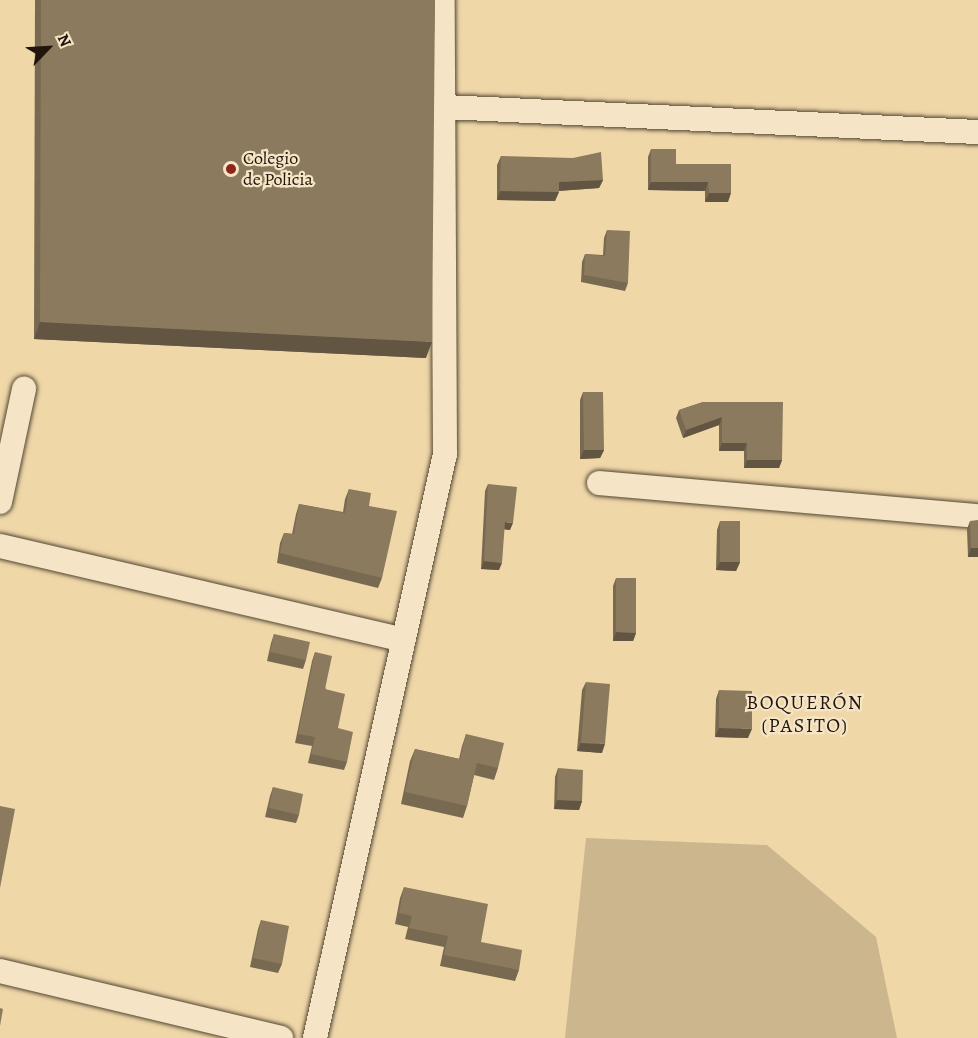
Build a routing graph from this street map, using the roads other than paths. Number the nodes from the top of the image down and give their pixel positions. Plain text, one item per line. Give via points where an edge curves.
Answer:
1 (443, 0) edge
2 (445, 107) junction
3 (978, 132) edge
4 (24, 389) dead end
5 (599, 483) dead end
6 (0, 502) edge
7 (978, 516) edge
8 (0, 546) edge
9 (403, 640) junction
10 (0, 971) edge
11 (281, 1038) edge
12 (315, 1038) edge

1 - 2 street
2 - 3 street
2 - 9 street via 445,454
4 - 6 street
5 - 7 street
8 - 9 street
9 - 12 street
10 - 11 street

